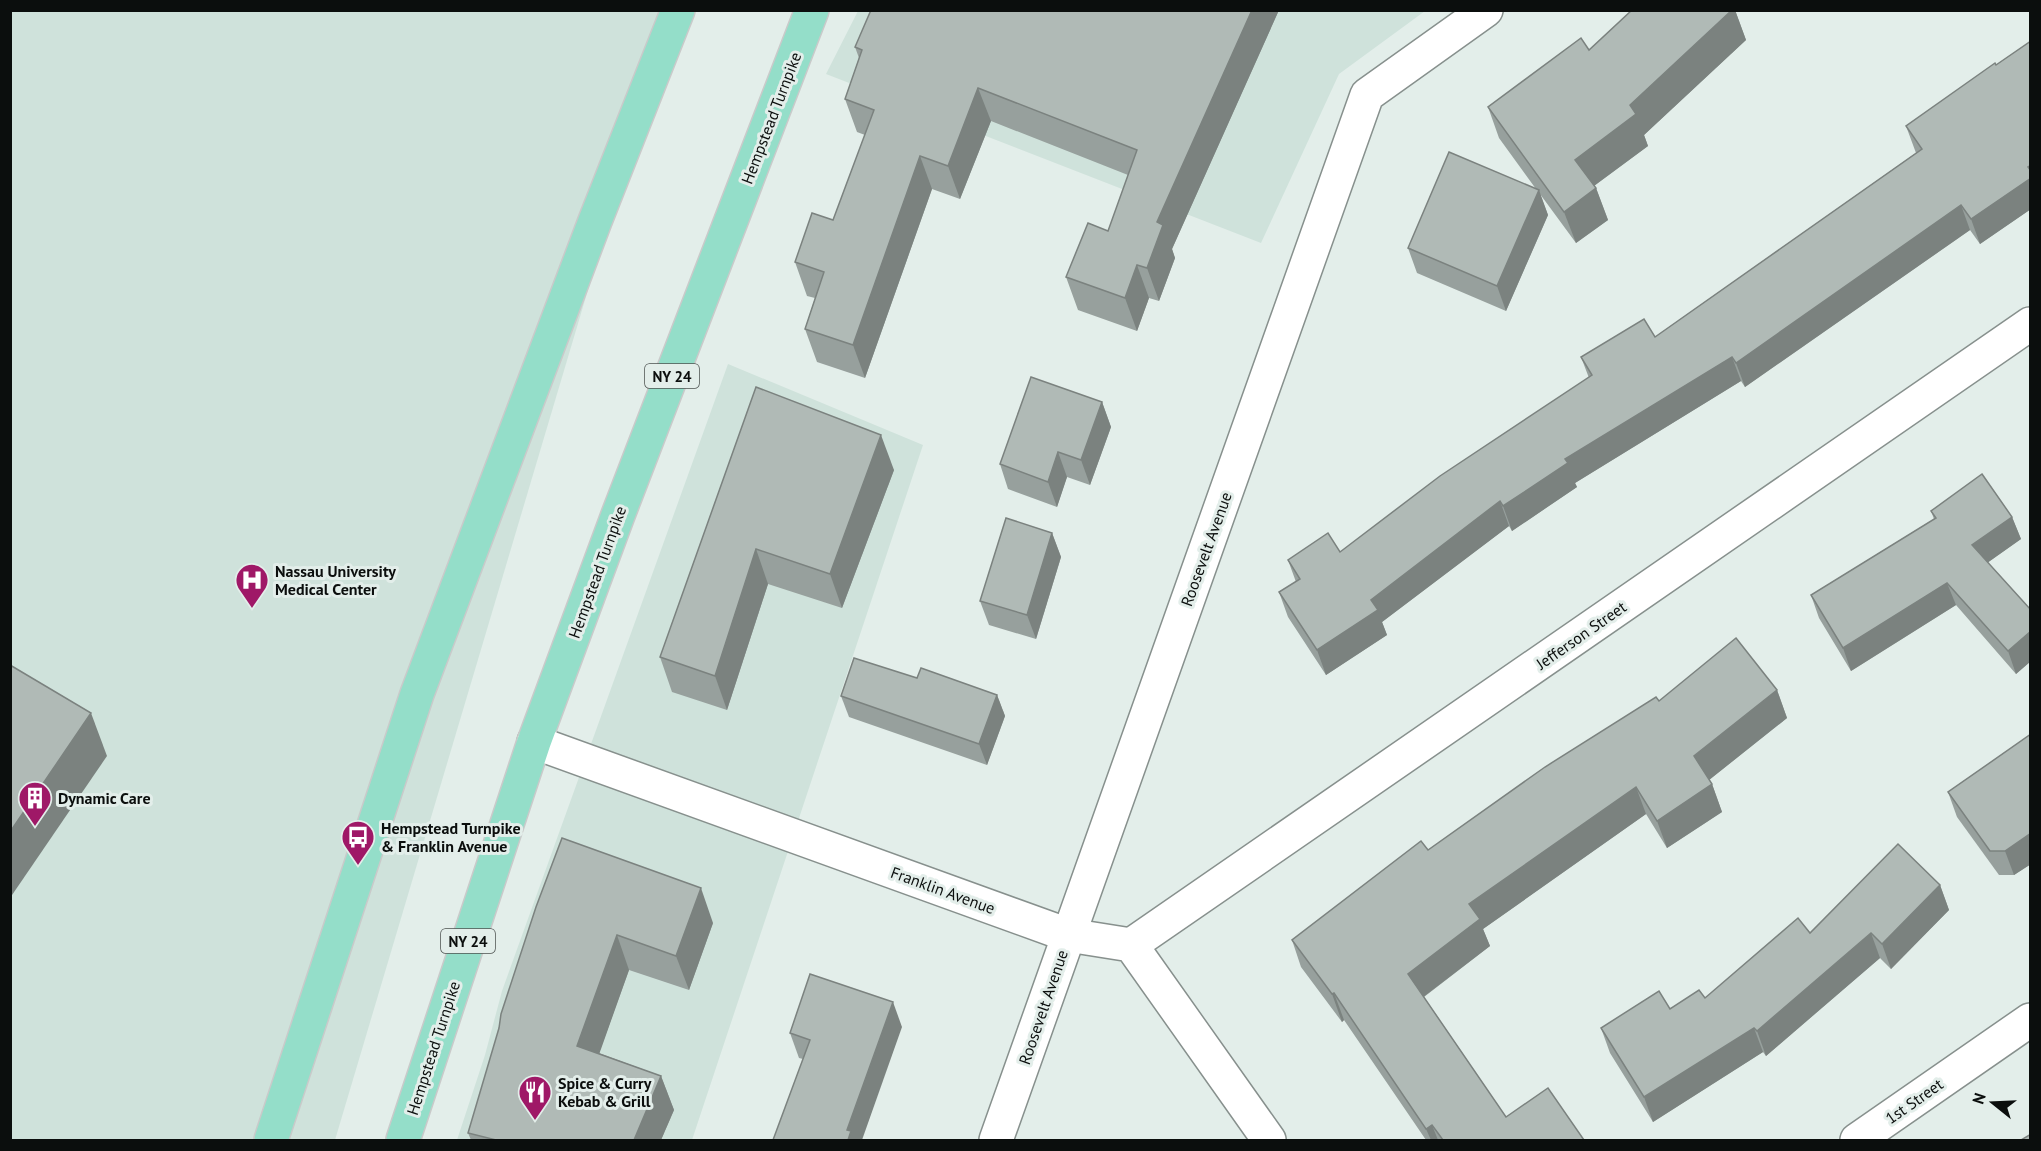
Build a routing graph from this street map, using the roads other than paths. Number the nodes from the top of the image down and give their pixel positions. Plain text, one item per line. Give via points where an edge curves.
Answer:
1 (678, 10) edge
2 (812, 10) edge
3 (1486, 10) edge
4 (2031, 324) edge
5 (534, 742) junction
6 (1068, 935) junction
7 (1131, 945) junction
8 (2031, 1020) edge
9 (271, 1140) edge
10 (403, 1140) edge
11 (996, 1140) edge
12 (1269, 1140) edge
13 (1857, 1140) edge

1 - 9 main road via 417,694
2 - 5 main road, Hempstead Turnpike / NY 24
3 - 6 street, Roosevelt Avenue via 1367,95
4 - 7 street, Jefferson Street
5 - 6 street, Franklin Avenue
5 - 10 main road, Hempstead Turnpike / NY 24
6 - 7 street, Franklin Avenue
6 - 11 street, Roosevelt Avenue
7 - 12 street
8 - 13 street, 1st Street

